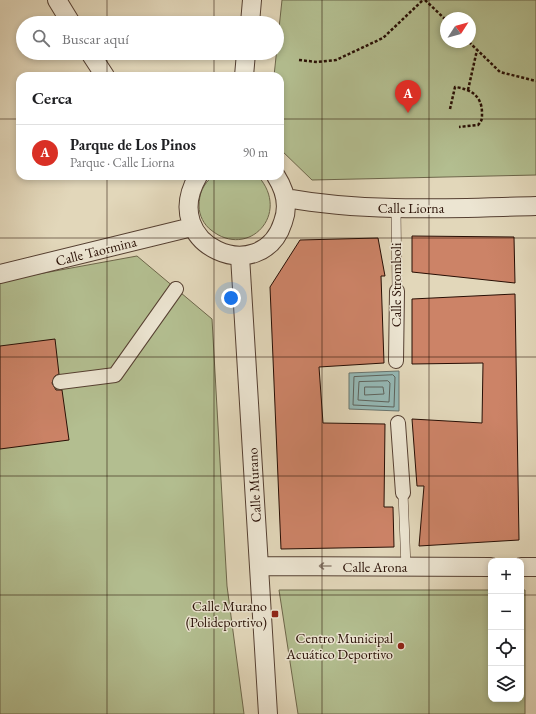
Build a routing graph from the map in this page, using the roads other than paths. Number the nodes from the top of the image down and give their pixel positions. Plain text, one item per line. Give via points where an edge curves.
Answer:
1 (57, 0) edge
2 (252, 0) edge
3 (67, 16) edge
4 (251, 16) edge
5 (95, 60) edge
6 (245, 60) edge
7 (102, 72) edge
8 (244, 72) edge
9 (196, 180) edge
10 (278, 180) edge
11 (286, 198) junction
12 (536, 206) edge
13 (396, 209) junction
14 (192, 227) junction
15 (240, 256) junction
16 (0, 274) edge
17 (176, 289) dead end
18 (397, 290) joint
19 (396, 361) dead end
20 (60, 382) dead end
21 (398, 423) dead end
22 (403, 493) joint
23 (259, 566) junction
24 (406, 567) junction
25 (488, 567) edge
26 (524, 567) edge
27 (536, 567) edge
28 (268, 714) edge

1 - 3 street
2 - 4 street
5 - 7 street
6 - 8 street
9 - 14 street via 188,201
10 - 11 street
11 - 13 street, Calle Liorna via 323,204
11 - 15 street via 286,214 281,230 270,243 256,252
12 - 13 street, Calle Liorna
13 - 18 lane, Calle Stromboli
14 - 15 street via 200,239 212,249 226,255
14 - 16 street, Calle Taormina
15 - 23 street, Calle Murano
17 - 20 street via 115,375
18 - 19 street, Calle Stromboli
21 - 22 street
22 - 24 lane
24 -> 23 street, Calle Arona
23 - 28 street, Calle Murano
24 - 25 street, Calle Arona
26 - 27 street

